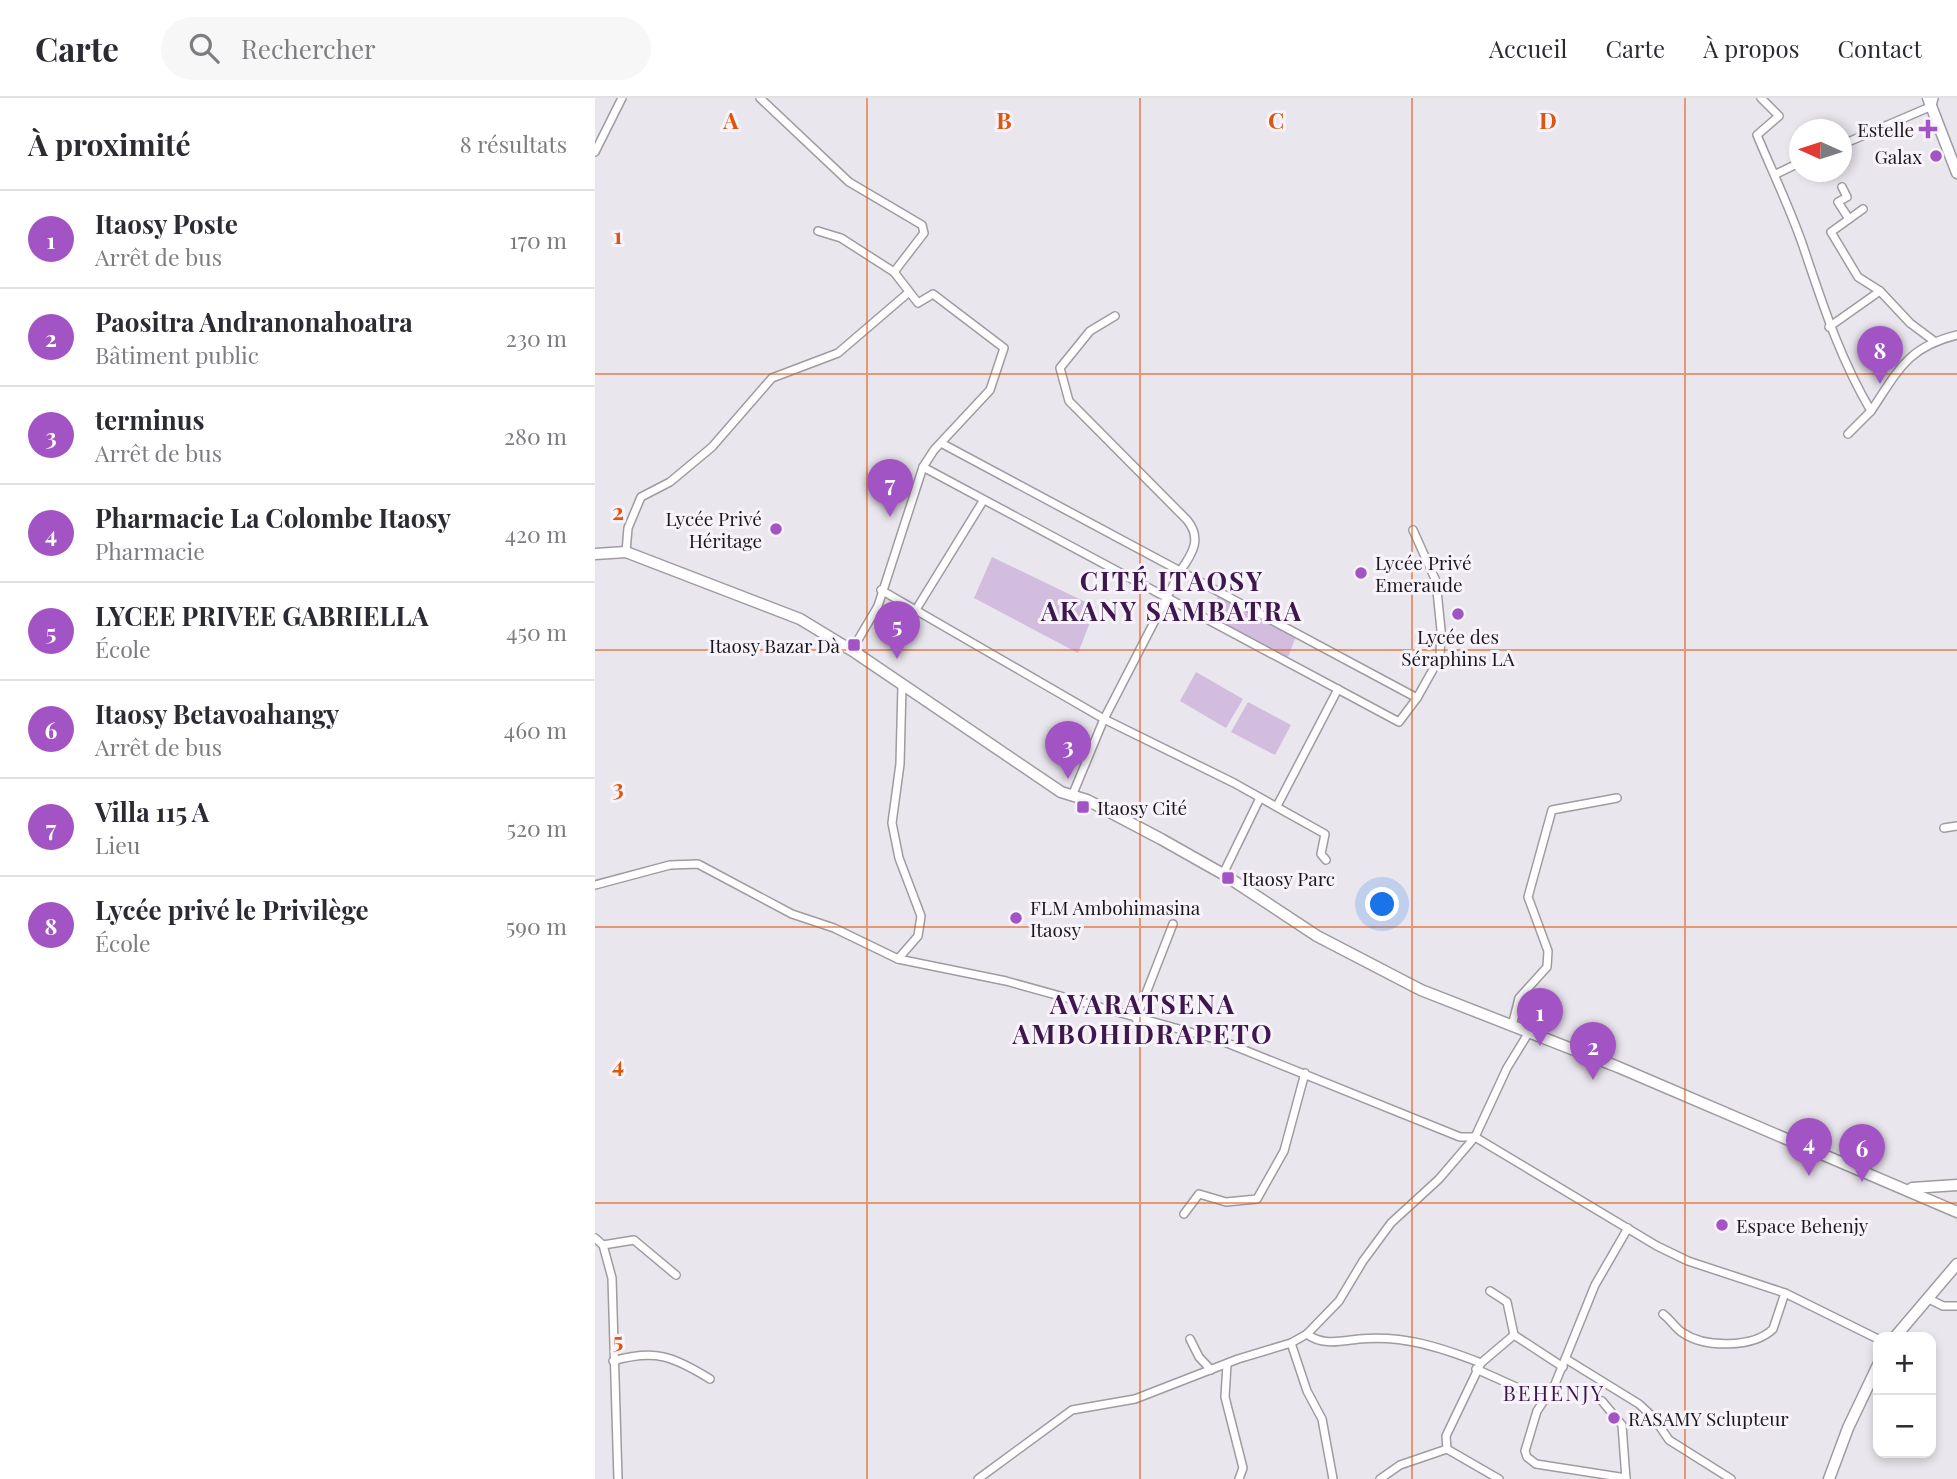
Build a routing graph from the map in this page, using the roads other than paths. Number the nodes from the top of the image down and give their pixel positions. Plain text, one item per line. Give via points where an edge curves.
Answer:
1 (622, 98) edge
2 (760, 98) edge
3 (1761, 98) edge
4 (1931, 101) edge
5 (1852, 140) edge
6 (595, 152) edge
7 (1954, 153) edge
8 (1789, 168) edge
9 (1957, 173) edge
10 (1776, 174) junction
11 (1842, 187) dead end
12 (1863, 209) dead end
13 (1849, 219) junction
14 (818, 231) dead end
15 (894, 272) junction
16 (1880, 291) junction
17 (908, 293) junction
18 (1115, 316) dead end
19 (1829, 327) junction
20 (1957, 335) edge
21 (1934, 341) junction
22 (1871, 411) junction
23 (1848, 434) dead end
24 (941, 443) junction
25 (923, 467) junction
26 (983, 501) junction
27 (1413, 530) dead end
28 (626, 552) junction
29 (595, 554) edge
30 (1181, 570) junction
31 (881, 590) junction
32 (1169, 597) junction
33 (917, 608) junction
34 (852, 650) junction
35 (902, 686) junction
36 (1338, 689) junction
37 (1417, 698) junction
38 (1104, 719) junction
39 (1072, 796) junction
40 (1260, 798) junction
41 (1617, 798) dead end
42 (1277, 806) junction
43 (1957, 825) edge
44 (1944, 828) dead end
45 (1327, 860) dead end
46 (1223, 874) junction
47 (595, 885) edge
48 (1173, 924) dead end
49 (898, 959) junction
50 (1136, 1020) junction
51 (1512, 1026) junction
52 (1529, 1032) junction
53 (1305, 1073) junction
54 (1475, 1137) junction
55 (1957, 1185) edge
56 (1901, 1186) junction
57 (1957, 1212) edge
58 (1184, 1214) dead end
59 (1628, 1228) junction
60 (595, 1238) edge
61 (603, 1245) junction
62 (1957, 1264) edge
63 (676, 1275) dead end
64 (1490, 1291) dead end
65 (1785, 1293) junction
66 (1929, 1299) junction
67 (1957, 1306) edge
68 (1663, 1314) dead end
69 (1899, 1332) edge
70 (1307, 1334) junction
71 (1514, 1335) junction
72 (1873, 1337) edge
73 (1191, 1339) dead end
74 (1291, 1343) junction
75 (613, 1361) junction
76 (1565, 1363) junction
77 (1227, 1364) junction
78 (1479, 1366) junction
79 (1210, 1370) junction
80 (1873, 1376) edge
81 (710, 1379) dead end
82 (1543, 1399) junction
83 (1602, 1401) dead end
84 (1447, 1450) junction
85 (618, 1479) edge
86 (978, 1479) edge
87 (1239, 1479) edge
88 (1333, 1479) edge
89 (1380, 1479) edge
90 (1499, 1479) edge
91 (1626, 1479) edge
92 (1731, 1479) edge
93 (1829, 1479) edge

1 - 6 street
2 - 15 street via 849,182 922,225 924,233
3 - 10 street via 1779,116 1757,135
4 - 5 street
4 - 7 street
7 - 9 street
8 - 10 street
10 - 19 street
11 - 13 street via 1847,197 1838,202
12 - 13 street
13 - 16 street via 1831,232 1858,276
14 - 15 street via 841,238
15 - 17 street
16 - 19 street
16 - 21 street
17 - 24 street via 918,303 933,294 1004,348 990,390
17 - 28 street via 838,353 772,378 712,447 670,482 641,497 628,528
18 - 30 street via 1071,350 1060,368 1063,384 1069,401 1193,527 1194,551
19 - 22 street
20 - 21 street
21 - 22 street via 1905,360
22 - 23 street
24 - 25 street
24 - 30 street
25 - 26 street
25 - 31 street
26 - 32 street
26 - 33 street
27 - 37 street via 1436,581 1441,631 1440,657
28 - 29 street
28 - 34 street via 800,619
30 - 32 street
30 - 37 street
31 - 33 street
31 - 34 street via 878,606
32 - 36 street
32 - 38 street
33 - 38 street
34 - 35 street
35 - 39 street
35 - 49 street via 892,822 899,858 921,916 918,936
36 - 37 street via 1399,722
36 - 42 street
38 - 39 street
38 - 40 street
39 - 46 street
40 - 42 street
40 - 46 street
41 - 51 street via 1552,810 1528,897 1548,951 1547,967 1519,998
42 - 45 street via 1325,834 1321,854
43 - 44 street
46 - 51 street via 1356,958
47 - 49 street via 670,865 698,864 792,914 834,928
48 - 50 street
49 - 50 street via 1006,981
50 - 53 street via 1222,1041
51 - 52 street
52 - 54 street
52 - 56 street
53 - 54 street via 1460,1137
53 - 58 street via 1284,1151 1257,1199 1226,1202 1199,1194
54 - 59 street
54 - 70 street via 1439,1179 1391,1223 1339,1301
55 - 56 street
56 - 57 street
59 - 65 street via 1688,1261
59 - 76 street via 1595,1285
60 - 61 street
61 - 63 street via 634,1240
61 - 75 street via 612,1278
62 - 66 street
64 - 71 street via 1507,1302
65 - 68 street via 1773,1329 1750,1339 1706,1343 1681,1332
65 - 72 street
66 - 67 street
66 - 69 street
70 - 74 street
70 - 78 street via 1328,1341 1411,1340
71 - 76 street
71 - 78 street
73 - 79 street
74 - 77 street
74 - 88 street via 1322,1419
75 - 81 street via 642,1353 673,1360
75 - 85 street
76 - 82 street
76 - 92 street via 1639,1404 1669,1440
77 - 79 street
77 - 87 street via 1226,1397 1243,1468
78 - 82 street
78 - 84 street via 1445,1436
79 - 86 street via 1135,1399 1072,1410
80 - 93 street
82 - 91 street via 1525,1444 1530,1462
83 - 91 street via 1622,1424
84 - 89 street via 1400,1465
84 - 90 street

